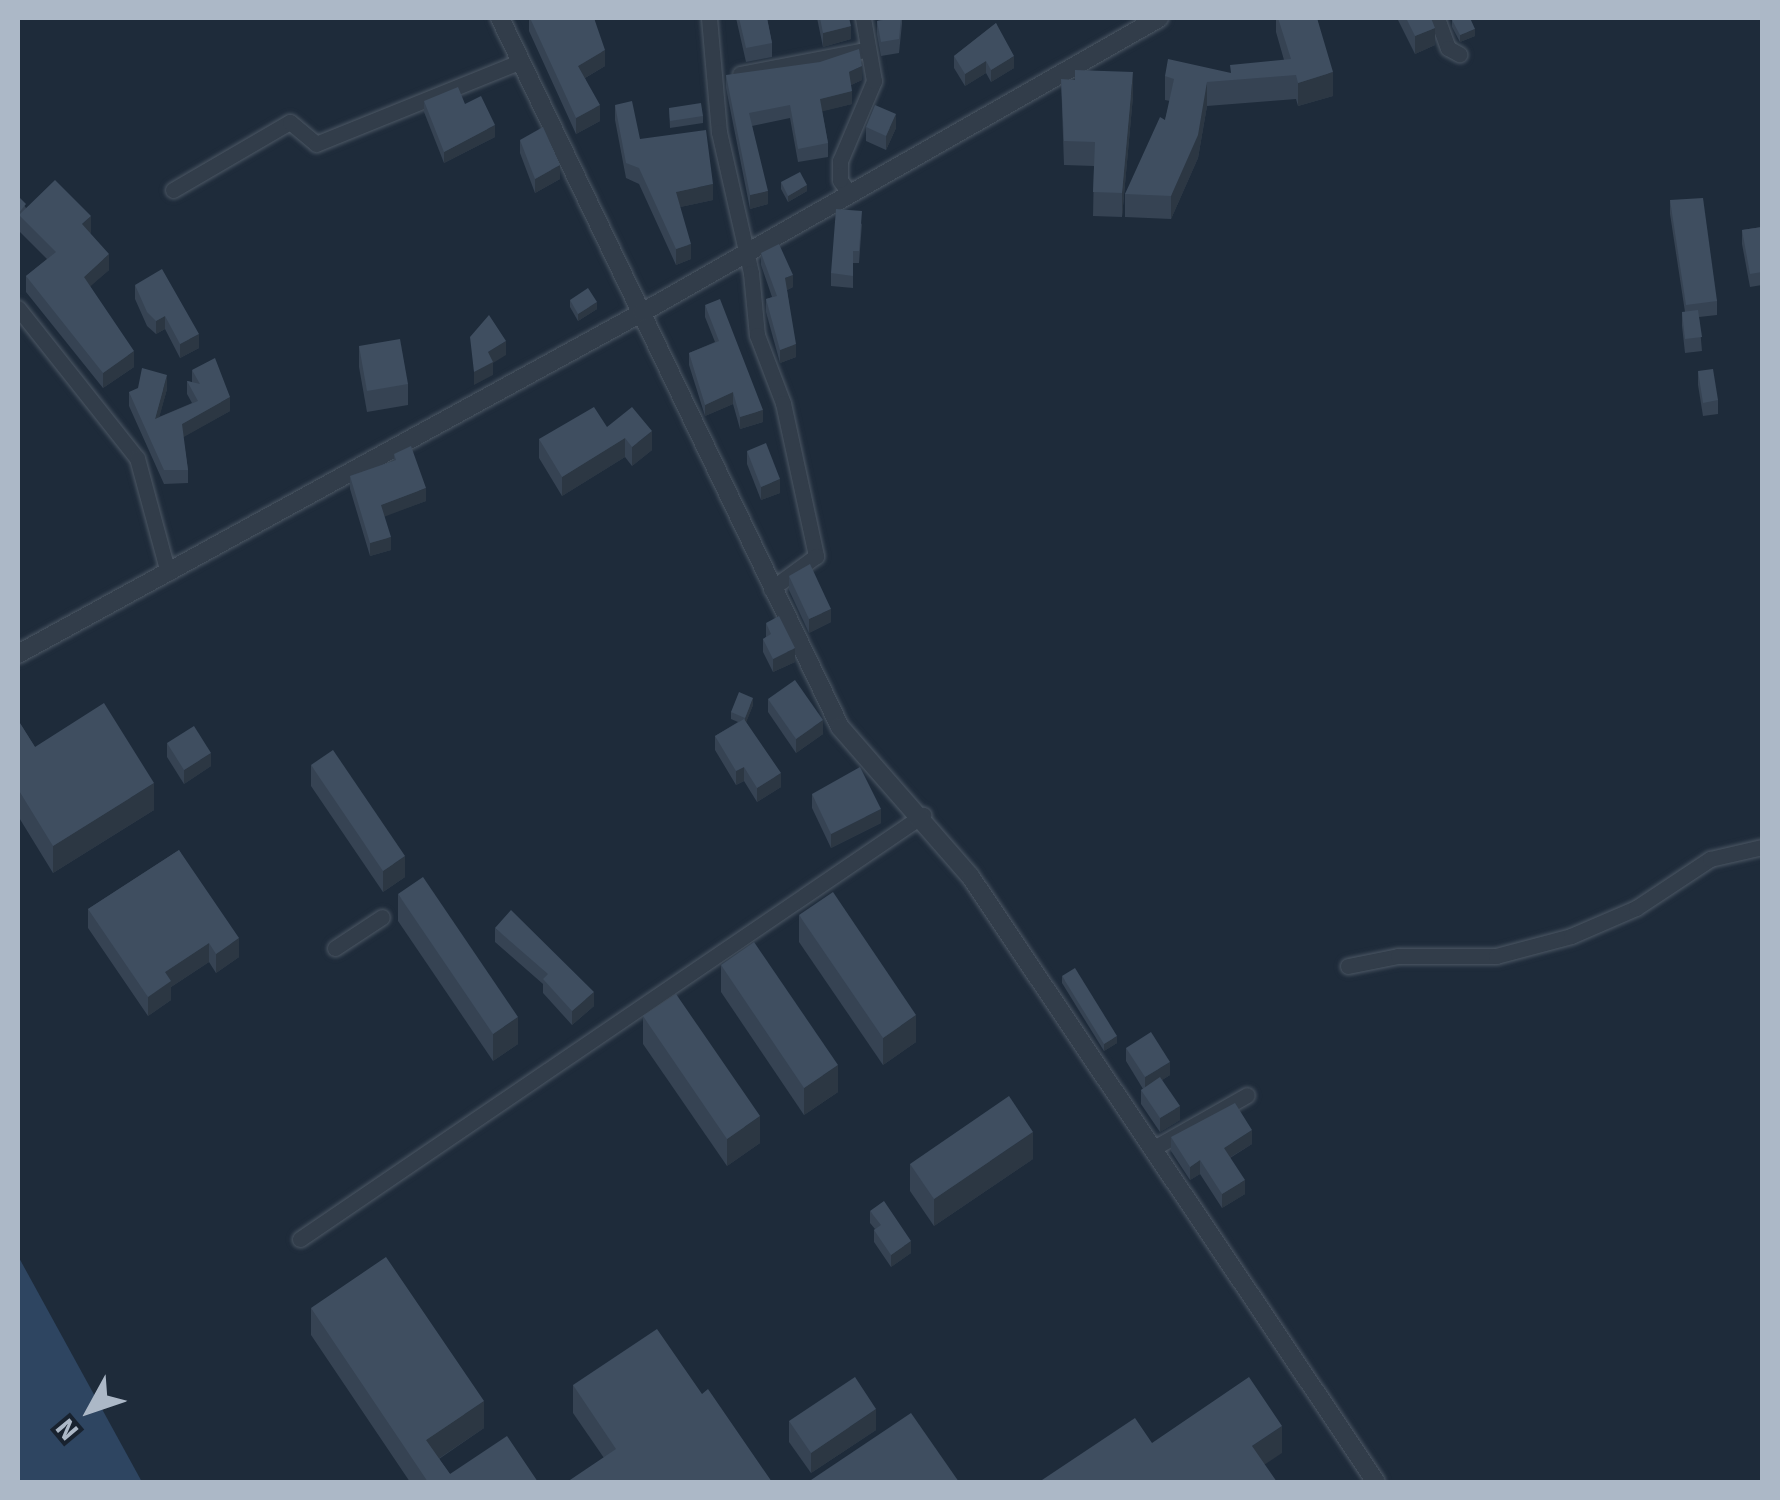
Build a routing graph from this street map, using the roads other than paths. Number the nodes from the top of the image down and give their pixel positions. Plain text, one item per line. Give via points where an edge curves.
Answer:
1 (500, 18) edge
2 (710, 18) edge
3 (863, 18) edge
4 (1159, 18) edge
5 (1437, 18) edge
6 (869, 49) junction
7 (1459, 54) dead end
8 (521, 62) junction
9 (716, 79) junction
10 (172, 190) dead end
11 (850, 194) junction
12 (744, 251) junction
13 (18, 308) edge
14 (643, 312) junction
15 (168, 573) junction
16 (771, 589) junction
17 (18, 654) edge
18 (923, 815) junction
19 (1762, 846) edge
20 (382, 917) dead end
21 (335, 948) dead end
22 (1348, 966) dead end
23 (1247, 1095) dead end
24 (1152, 1149) junction
25 (300, 1239) dead end
26 (1376, 1482) edge

1 - 8 street
2 - 9 street
3 - 6 street
4 - 11 street
5 - 7 street via 1448,48
6 - 9 street
6 - 11 street via 874,81 840,161 840,180
8 - 10 street via 316,144 290,122
8 - 14 street
9 - 12 street via 712,133
11 - 12 street
12 - 14 street
12 - 16 street via 757,336 783,403 816,556
13 - 15 street via 137,458
14 - 15 street
14 - 16 street
15 - 17 street
16 - 18 street via 840,727
18 - 24 street
18 - 25 street
19 - 22 street via 1710,858 1636,908 1541,945 1496,956 1398,956
20 - 21 street
23 - 24 street
24 - 26 street

